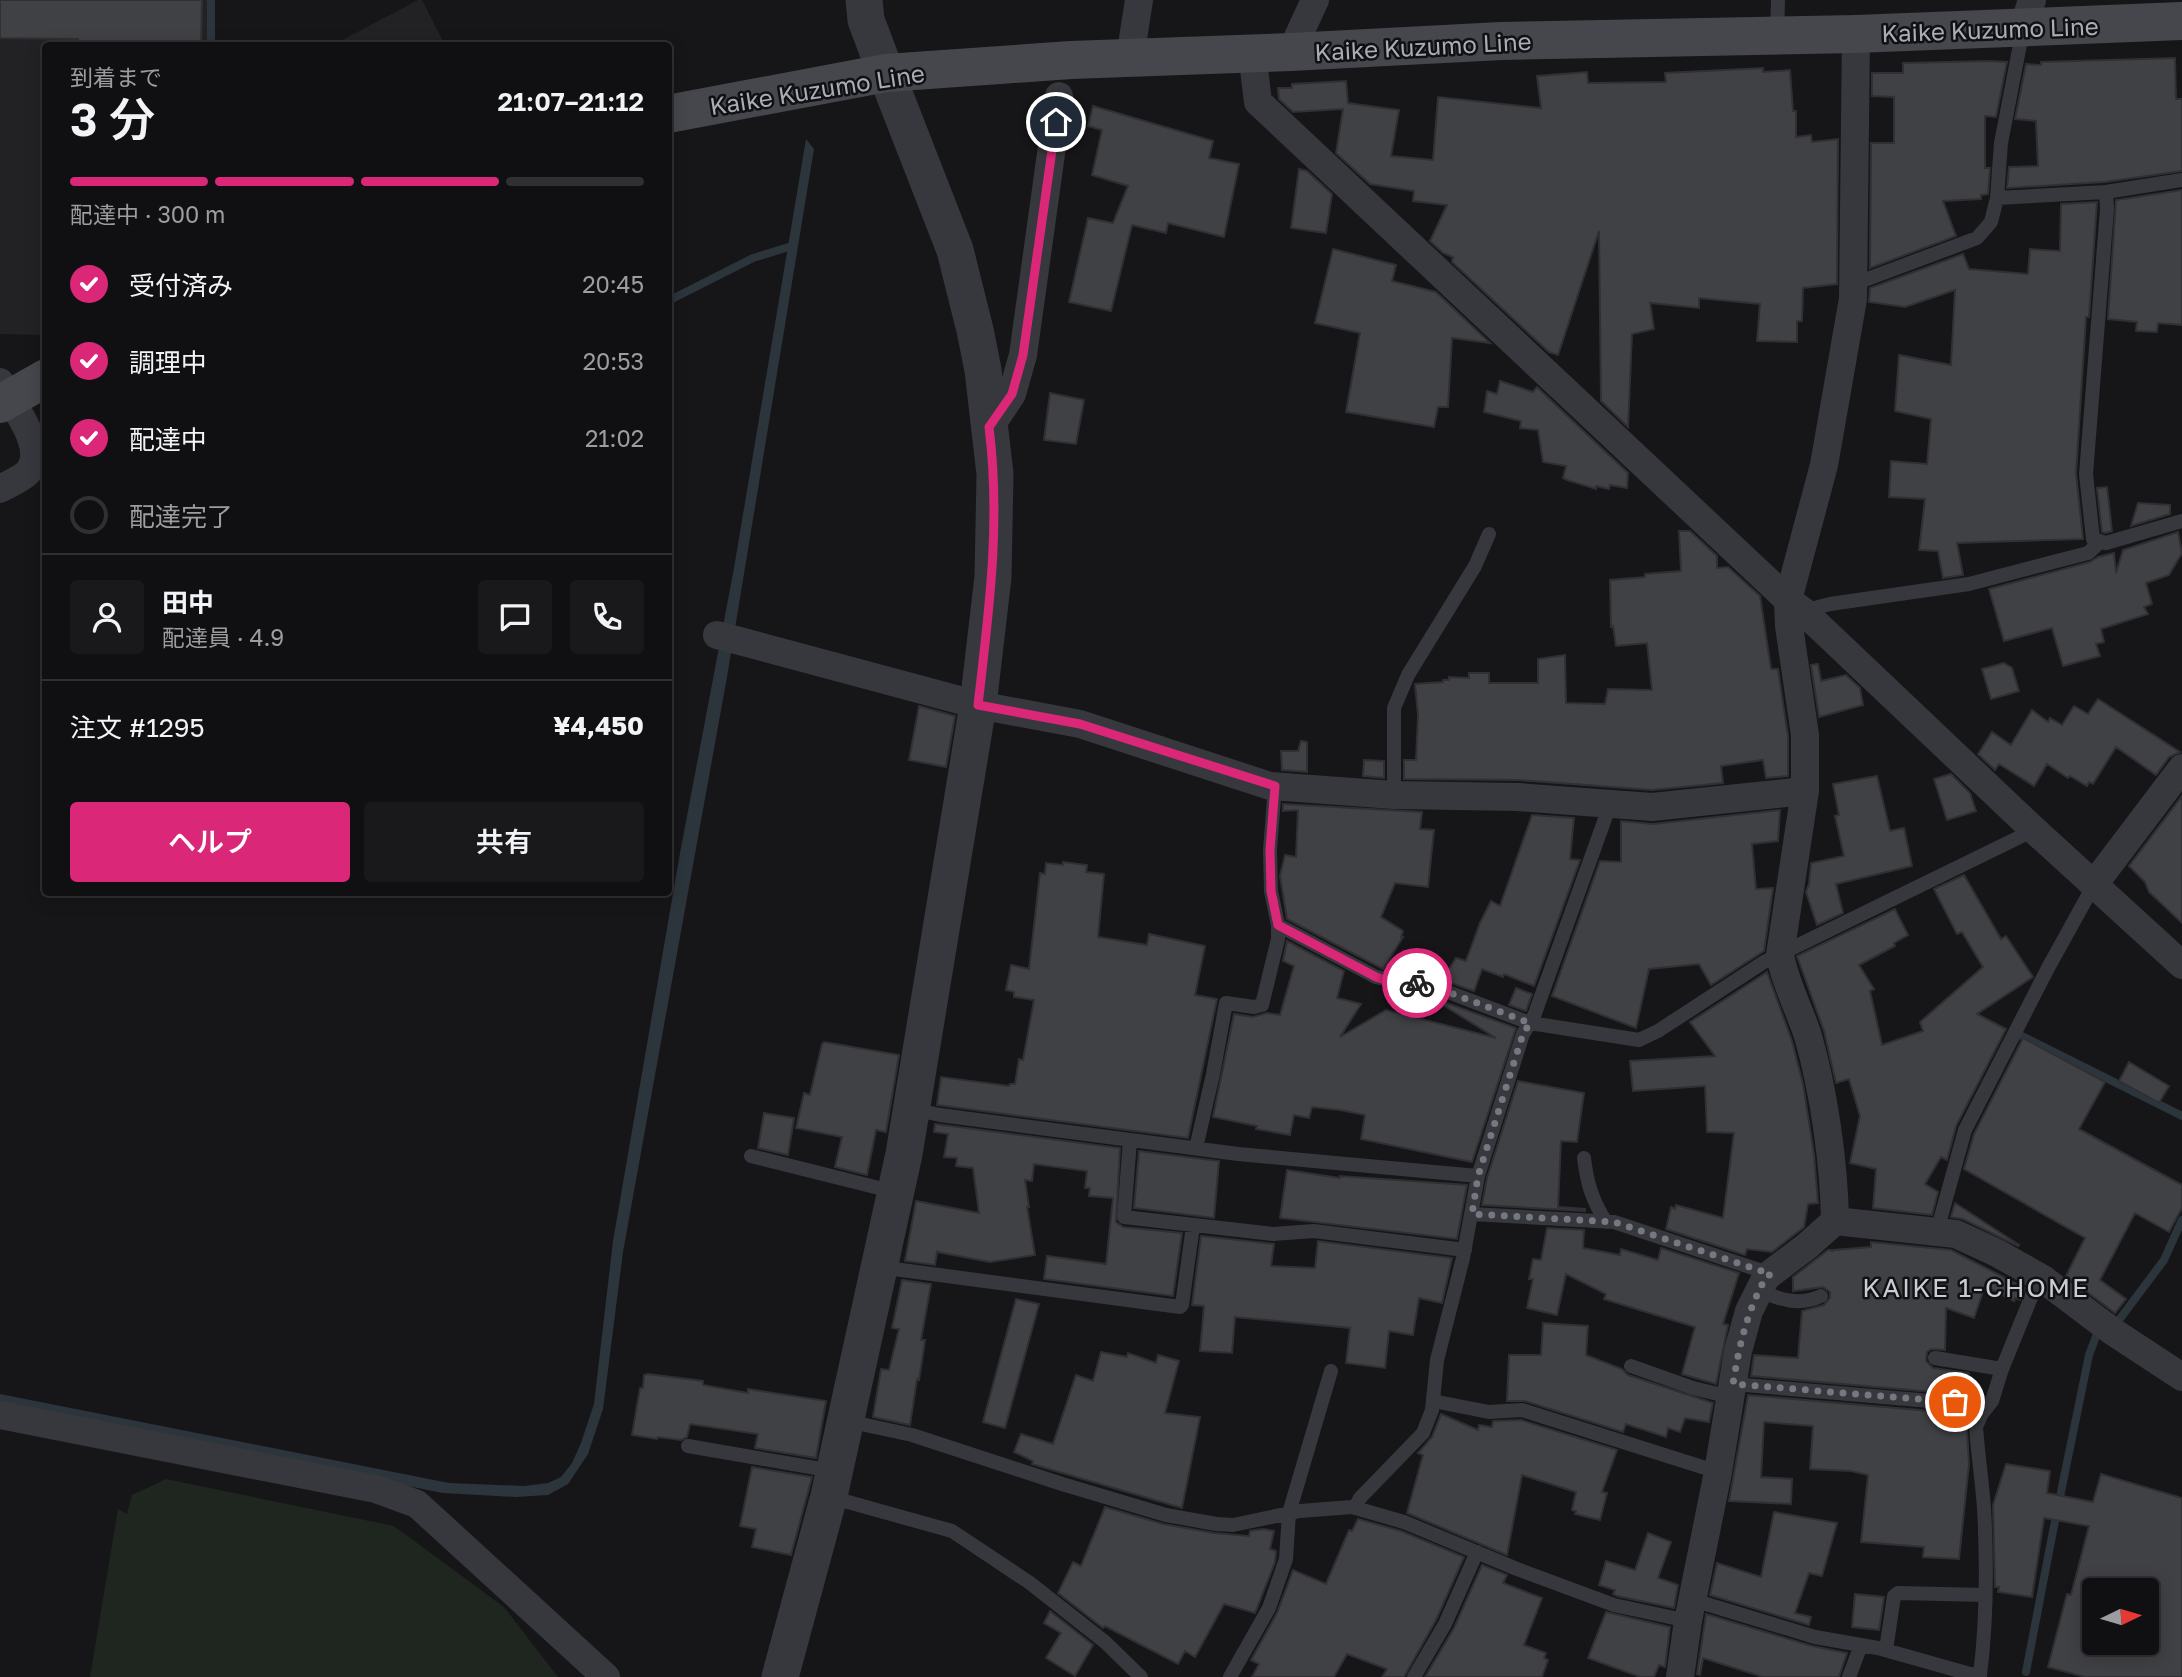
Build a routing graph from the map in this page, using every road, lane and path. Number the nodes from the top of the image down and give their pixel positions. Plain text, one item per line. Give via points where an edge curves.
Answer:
1 (864, 0) edge
2 (1139, 0) edge
3 (1315, 0) edge
4 (2028, 14) edge
5 (1777, 18) edge
6 (2182, 22) edge
7 (1856, 34) junction
8 (1252, 52) junction
9 (1291, 52) junction
10 (1130, 58) junction
11 (886, 74) junction
12 (1059, 96) dead end
13 (672, 113) edge
14 (2182, 180) edge
15 (2106, 192) junction
16 (1997, 198) junction
17 (1854, 284) junction
18 (42, 380) edge
19 (3, 395) edge
20 (989, 427) junction
21 (0, 489) edge
22 (2182, 521) edge
23 (1489, 534) dead end
24 (2100, 542) junction
25 (1796, 606) junction
26 (730, 638) dead end
27 (978, 705) junction
28 (2182, 768) edge
29 (1275, 786) junction
30 (1805, 790) junction
31 (1394, 795) junction
32 (1610, 805) junction
33 (2034, 830) junction
34 (2095, 883) junction
35 (1278, 925) junction
36 (1780, 956) junction
37 (2182, 965) edge
38 (1530, 1023) junction
39 (911, 1109) junction
40 (1130, 1140) junction
41 (1196, 1148) junction
42 (751, 1156) dead end
43 (1584, 1158) dead end
44 (1478, 1176) junction
45 (895, 1192) junction
46 (1472, 1214) junction
47 (1835, 1221) junction
48 (1606, 1222) junction
49 (1193, 1226) junction
50 (1937, 1231) junction
51 (1465, 1250) junction
52 (879, 1267) junction
53 (2039, 1278) junction
54 (1765, 1282) junction
55 (1821, 1296) dead end
56 (1935, 1358) dead end
57 (1631, 1366) dead end
58 (2002, 1369) junction
59 (1331, 1371) dead end
60 (2182, 1377) edge
61 (1732, 1391) junction
62 (1433, 1401) junction
63 (1988, 1406) junction
64 (0, 1415) edge
65 (845, 1421) junction
66 (688, 1446) dead end
67 (1718, 1472) junction
68 (831, 1484) junction
69 (1355, 1508) junction
70 (1289, 1513) junction
71 (1476, 1552) junction
72 (1985, 1595) junction
73 (1690, 1611) junction
74 (1861, 1645) junction
75 (1886, 1650) junction
76 (607, 1677) edge
77 (780, 1677) edge
78 (1141, 1677) edge
79 (1230, 1677) edge
80 (1415, 1677) edge
81 (1680, 1677) edge
82 (1849, 1677) edge

1 - 11 street via 866,20
2 - 10 street
3 - 9 street
4 - 6 main road, Kaike Kuzumo Line
4 - 7 main road, Kaike Kuzumo Line
4 - 16 lane via 2001,143
5 - 7 main road, Kaike Kuzumo Line
5 - 9 main road, Kaike Kuzumo Line
7 - 17 street
8 - 9 main road, Kaike Kuzumo Line
8 - 10 main road, Kaike Kuzumo Line
8 - 25 street via 1258,102
10 - 11 main road, Kaike Kuzumo Line
11 - 13 main road, Kaike Kuzumo Line
11 - 20 street via 955,250 983,370
12 - 20 street via 1023,355 1012,394
14 - 15 lane
15 - 16 lane
15 - 24 lane via 2085,474 2094,539
16 - 17 lane via 1991,222 1977,238
17 - 25 street
18 - 19 main road
19 - 21 street via 28,431 33,462 28,472
20 - 27 street via 995,474 993,577
22 - 24 lane
23 - 31 lane via 1475,566 1408,675 1394,708
24 - 25 lane via 2088,553 1969,584
25 - 30 street via 1789,626 1805,735
25 - 33 street
26 - 27 street
27 - 29 street via 1080,724
27 - 39 street
28 - 34 street
29 - 31 street
29 - 35 lane via 1270,850
30 - 32 street via 1652,807
30 - 36 street
31 - 32 street via 1518,797
32 - 38 lane
33 - 34 street
33 - 36 lane
34 - 37 street
34 - 50 lane via 1965,1129
35 - 38 lane via 1376,977 1440,989
35 - 41 lane via 1262,1005 1226,1003
36 - 38 lane via 1645,1039
36 - 47 street via 1815,1065 1834,1184
38 - 44 lane
39 - 40 lane
39 - 45 street
40 - 41 lane
40 - 49 lane via 1124,1217
41 - 44 lane
42 - 45 lane
43 - 48 lane via 1593,1202
44 - 46 lane
45 - 52 street
46 - 48 lane
46 - 51 lane
47 - 50 street
47 - 54 street
48 - 54 lane
49 - 51 lane via 1273,1234 1314,1231
49 - 52 lane via 1180,1307
50 - 53 street via 1997,1253
51 - 62 lane via 1437,1360
52 - 65 street
53 - 58 lane
53 - 60 street
54 - 55 lane via 1773,1297 1803,1302
54 - 61 street via 1749,1311
56 - 58 lane
57 - 61 lane via 1693,1388
58 - 63 lane
59 - 70 lane
61 - 63 lane
61 - 67 street
62 - 67 lane via 1489,1412 1522,1410
62 - 69 lane via 1423,1433
63 - 72 lane via 1976,1427
64 - 76 street via 376,1489 417,1504
65 - 68 street
65 - 70 lane via 912,1435 1166,1515 1233,1525
66 - 68 lane
67 - 73 street
68 - 77 street
68 - 78 lane via 952,1531 1030,1583
69 - 70 lane
69 - 71 lane via 1404,1522
70 - 79 lane via 1286,1559 1269,1608
71 - 73 lane via 1614,1605
71 - 80 lane via 1445,1624
72 - 75 lane via 1898,1593
72 - 75 lane via 1980,1675
73 - 74 lane
73 - 81 street
74 - 75 lane
74 - 82 lane

